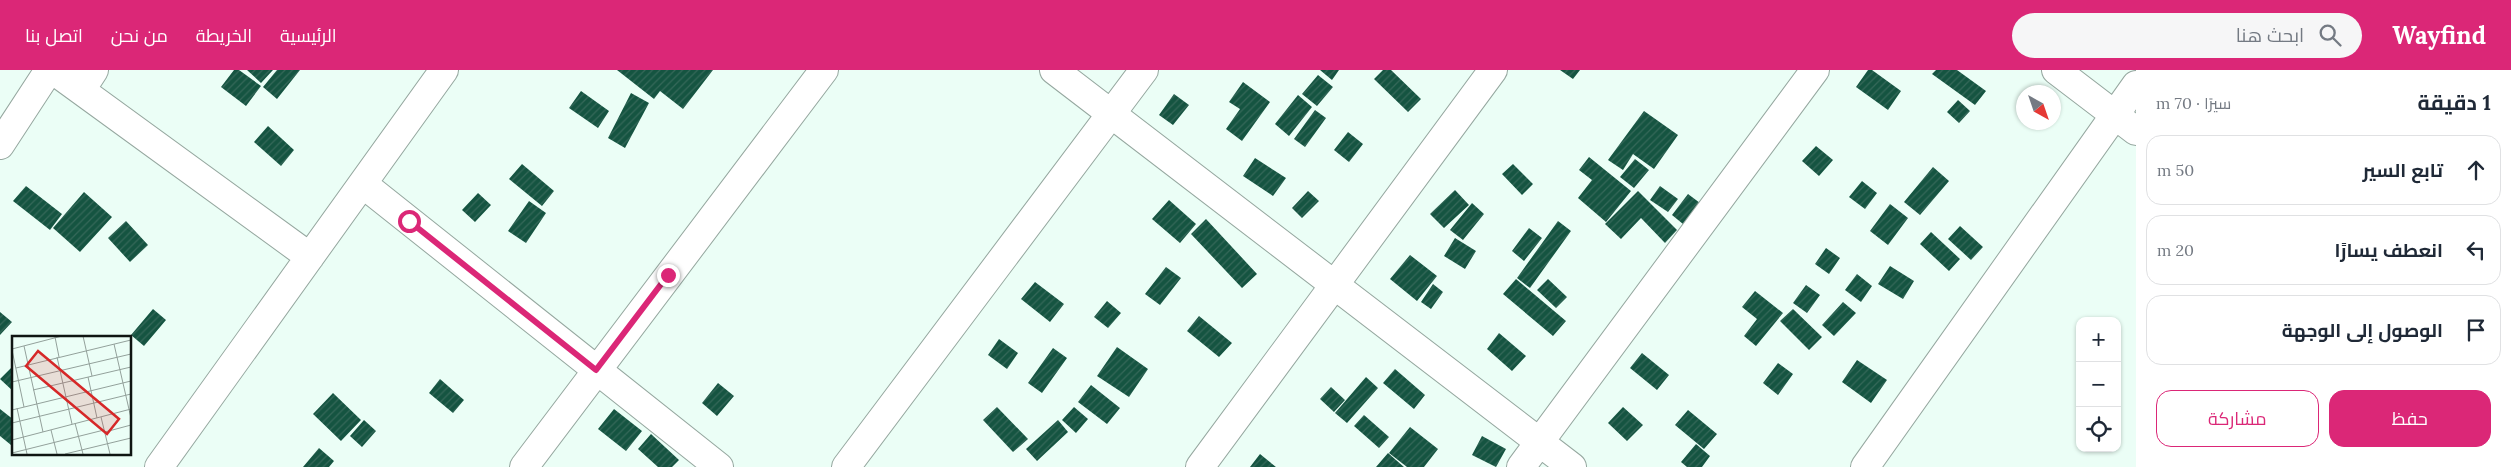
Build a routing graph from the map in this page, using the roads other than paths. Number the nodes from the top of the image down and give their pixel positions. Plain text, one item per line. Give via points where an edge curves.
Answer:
1 (49, 70) edge
2 (53, 70) edge
3 (444, 70) edge
4 (824, 70) edge
5 (1054, 70) edge
6 (1144, 70) edge
7 (1494, 70) edge
8 (1815, 70) edge
9 (2056, 70) edge
10 (87, 80) edge
11 (2136, 85) edge
12 (1111, 114) junction
13 (2126, 123) edge
14 (0, 145) edge
15 (362, 184) junction
16 (310, 257) junction
17 (1334, 285) junction
18 (596, 370) junction
19 (1539, 442) junction
20 (160, 467) edge
21 (524, 467) edge
22 (719, 467) edge
23 (846, 467) edge
24 (1200, 467) edge
25 (1521, 467) edge
26 (1572, 467) edge
27 (1865, 467) edge

1 - 14 street
2 - 10 street
3 - 15 street
4 - 18 street
5 - 12 street
6 - 12 street
7 - 17 street
8 - 19 street
9 - 13 street
10 - 16 street
11 - 13 street
12 - 17 street
12 - 23 street
13 - 27 street
15 - 16 street
15 - 18 street
16 - 20 street
17 - 19 street
17 - 24 street
18 - 21 street
18 - 22 street
19 - 25 street
19 - 26 street

